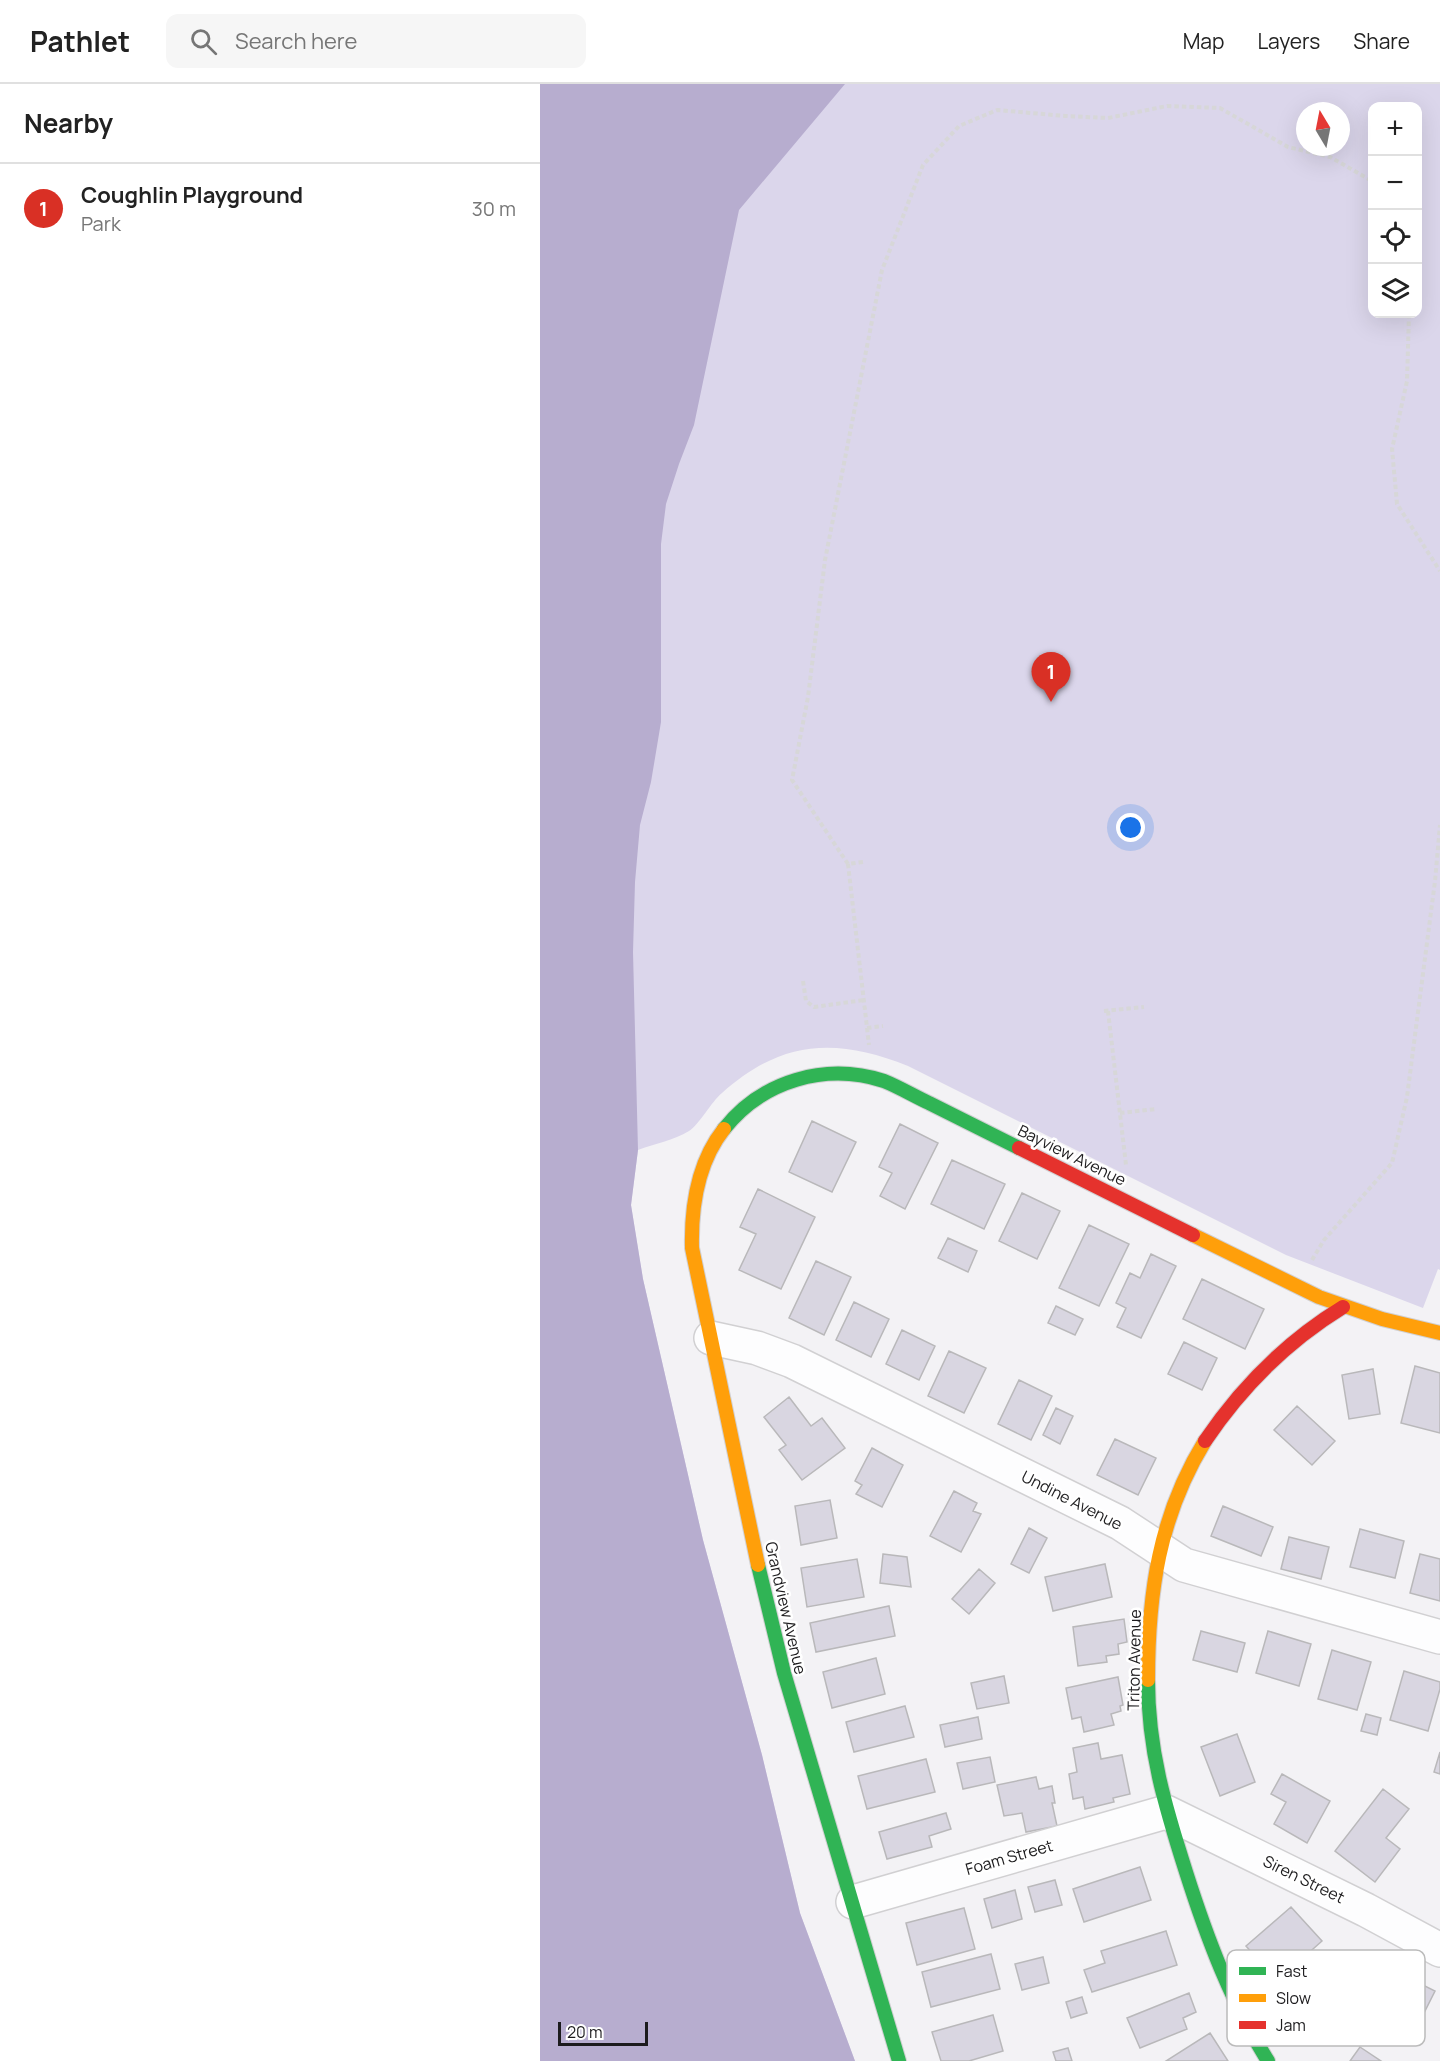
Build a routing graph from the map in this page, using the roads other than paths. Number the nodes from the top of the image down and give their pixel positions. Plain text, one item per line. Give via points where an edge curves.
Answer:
1 (707, 1155) joint
2 (1343, 1306) junction
3 (1440, 1333) edge
4 (711, 1338) junction
5 (1159, 1549) junction
6 (1440, 1637) edge
7 (1166, 1812) junction
8 (853, 1902) junction
9 (1440, 1950) edge
10 (1227, 1983) edge
11 (1259, 2046) edge
12 (899, 2061) edge
13 (1268, 2061) edge

1 - 2 street, Bayview Avenue via 735,1115 788,1081 835,1073 873,1078 909,1092
1 - 4 street, Grandview Avenue via 694,1195 691,1234
2 - 3 street, Bayview Avenue
2 - 5 street, Triton Avenue via 1290,1343 1227,1411 1187,1475
4 - 5 street, Undine Avenue via 792,1361 1120,1523
4 - 8 street, Grandview Avenue via 768,1611
5 - 6 street, Undine Avenue via 1202,1571
5 - 7 street, Triton Avenue via 1149,1624 1147,1687 1153,1747
7 - 8 street, Foam Street
7 - 9 street, Siren Street
7 - 10 street, Triton Avenue
8 - 12 street, Grandview Avenue
11 - 13 street, Triton Avenue

